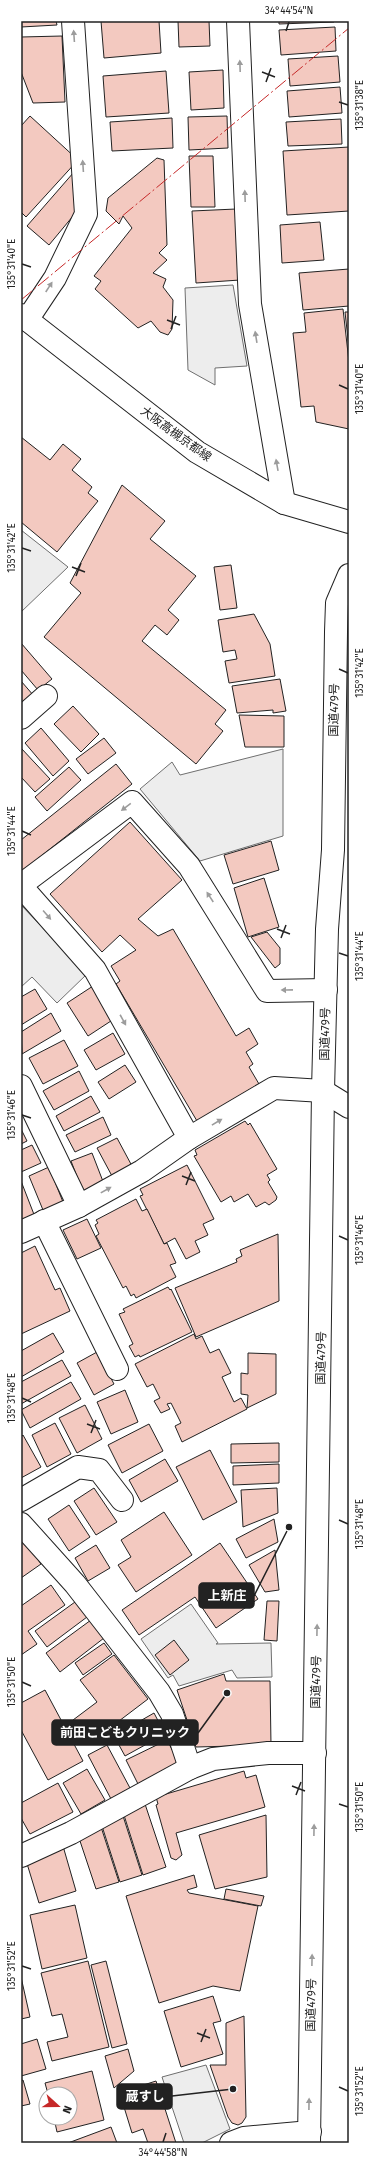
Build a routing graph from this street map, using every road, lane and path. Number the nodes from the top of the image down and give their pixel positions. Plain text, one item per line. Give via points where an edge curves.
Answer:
1 (73, 21) edge
2 (238, 21) edge
3 (24, 317) edge
4 (284, 503) junction
5 (349, 522) edge
6 (349, 575) edge
7 (46, 696) dead end
8 (21, 718) edge
9 (21, 885) edge
10 (326, 990) junction
11 (21, 1086) edge
12 (323, 1091) junction
13 (349, 1107) edge
14 (189, 1138) junction
15 (79, 1206) junction
16 (44, 1221) junction
17 (21, 1232) edge
18 (117, 1369) dead end
19 (21, 1500) edge
20 (122, 1500) dead end
21 (21, 1524) edge
22 (315, 1753) junction
23 (190, 1768) junction
24 (21, 1856) edge
25 (310, 2137) edge
26 (232, 2143) edge

3 -> 1 main road via 55,278 86,214
4 -> 2 main road via 250,304
3 - 4 main road, 大阪高槻京都線 via 198,452
4 - 5 main road, 大阪高槻京都線
6 - 10 main road, 国道479号 via 337,603 333,850
7 - 8 main road
10 -> 9 main road via 267,991 190,866 132,802
9 -> 14 main road via 95,970
10 - 12 main road, 国道479号
11 - 15 main road
12 - 13 main road
14 -> 12 main road via 274,1088
22 -> 12 main road, 国道479号
15 -> 14 main road via 142,1171
15 - 16 main road
16 - 17 main road
16 - 18 main road
19 - 20 main road via 78,1467 99,1470
21 - 23 main road via 75,1584 159,1692 172,1714
22 - 23 main road via 268,1753 213,1759
25 -> 22 main road, 国道479号
23 - 24 main road via 71,1833
25 - 26 main road via 244,2138

